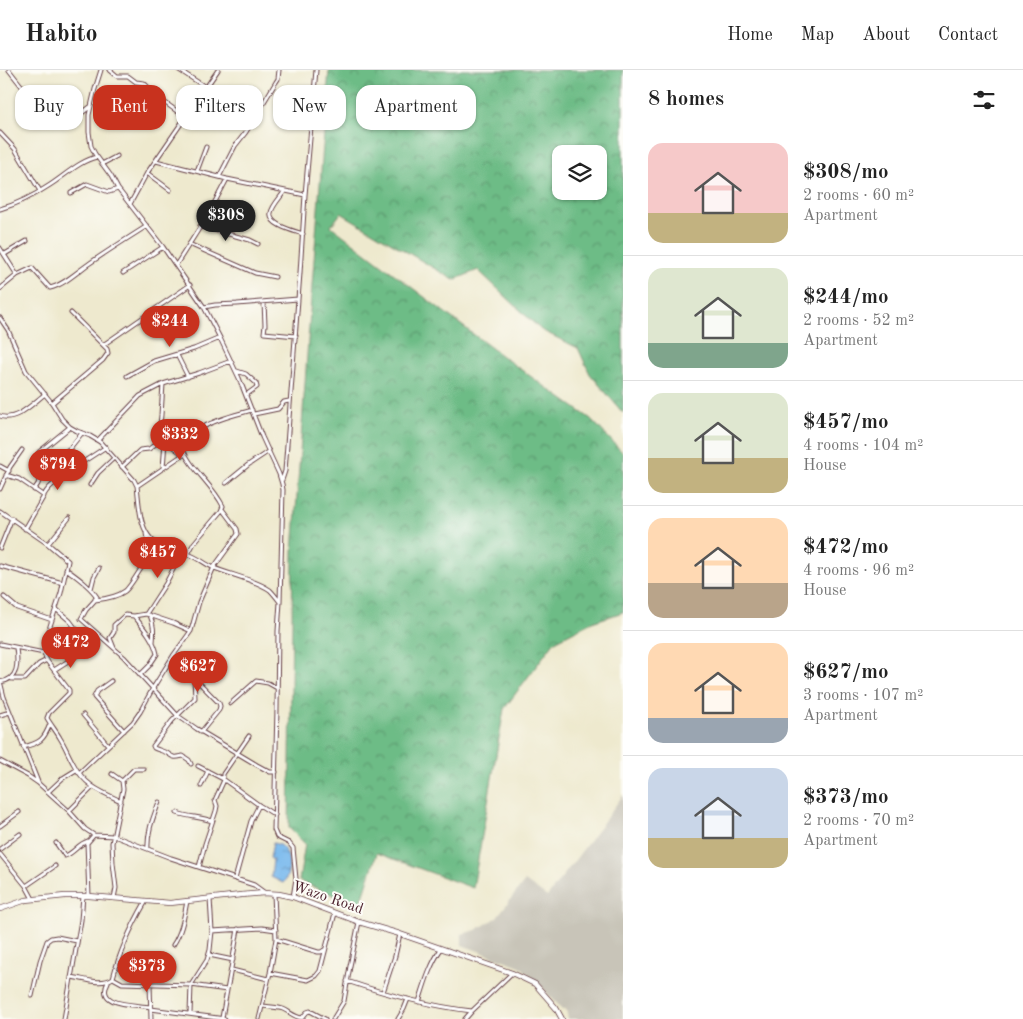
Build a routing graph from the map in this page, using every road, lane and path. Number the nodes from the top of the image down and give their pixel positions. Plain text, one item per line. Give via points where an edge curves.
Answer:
1 (9, 70) edge
2 (101, 70) edge
3 (110, 70) edge
4 (179, 70) edge
5 (218, 70) edge
6 (278, 70) edge
7 (316, 70) edge
8 (203, 85) edge
9 (207, 85) edge
10 (263, 104) edge
11 (91, 107) junction
12 (176, 111) edge
13 (176, 130) edge
14 (246, 130) edge
15 (0, 133) edge
16 (206, 147) dead end
17 (117, 156) dead end
18 (97, 157) junction
19 (156, 160) junction
20 (102, 164) junction
21 (197, 171) junction
22 (147, 173) junction
23 (219, 177) junction
24 (228, 179) junction
25 (118, 188) junction
26 (170, 190) dead end
27 (40, 191) junction
28 (284, 191) junction
29 (71, 193) dead end
30 (305, 195) junction
31 (130, 204) junction
32 (0, 209) edge
33 (147, 226) junction
34 (200, 226) junction
35 (303, 234) junction
36 (27, 241) dead end
37 (189, 244) junction
38 (258, 244) dead end
39 (163, 247) junction
40 (0, 248) edge
41 (4, 254) junction
42 (176, 265) junction
43 (123, 273) dead end
44 (17, 275) junction
45 (275, 277) dead end
46 (190, 285) junction
47 (0, 289) edge
48 (298, 299) junction
49 (264, 302) junction
50 (204, 307) junction
51 (71, 313) dead end
52 (0, 318) edge
53 (296, 336) junction
54 (220, 338) junction
55 (104, 345) junction
56 (177, 355) junction
57 (231, 362) junction
58 (236, 371) junction
59 (127, 376) dead end
60 (188, 376) junction
61 (163, 384) junction
62 (45, 394) junction
63 (246, 395) junction
64 (290, 401) junction
65 (52, 403) junction
66 (253, 412) junction
67 (0, 416) edge
68 (70, 427) junction
69 (82, 433) junction
70 (98, 440) junction
71 (163, 440) junction
72 (106, 447) junction
73 (22, 450) dead end
74 (269, 451) junction
75 (39, 452) dead end
76 (185, 454) junction
77 (114, 458) junction
78 (83, 462) dead end
79 (0, 466) edge
80 (122, 467) junction
81 (163, 469) junction
82 (9, 471) junction
83 (6, 475) junction
84 (72, 477) dead end
85 (282, 481) junction
86 (226, 483) dead end
87 (90, 485) dead end
88 (137, 486) junction
89 (0, 489) edge
90 (34, 490) junction
91 (44, 495) junction
92 (222, 509) junction
93 (0, 511) edge
94 (12, 518) junction
95 (69, 518) dead end
96 (25, 529) junction
97 (146, 532) junction
98 (48, 544) junction
99 (0, 548) edge
100 (182, 552) junction
101 (188, 554) junction
102 (0, 566) edge
103 (214, 567) junction
104 (100, 568) dead end
105 (66, 569) junction
106 (63, 583) junction
107 (91, 589) junction
108 (4, 597) dead end
109 (95, 600) junction
110 (280, 602) junction
111 (56, 609) junction
112 (148, 614) junction
113 (134, 616) junction
114 (52, 620) junction
115 (191, 632) junction
116 (153, 643) junction
117 (0, 644) edge
118 (16, 648) junction
119 (91, 649) dead end
120 (115, 650) junction
121 (44, 653) junction
122 (79, 654) dead end
123 (173, 656) junction
124 (47, 660) junction
125 (206, 662) dead end
126 (54, 670) junction
127 (140, 675) junction
128 (194, 676) junction
129 (11, 679) junction
130 (277, 680) junction
131 (111, 681) dead end
132 (0, 682) edge
133 (268, 683) junction
134 (153, 688) junction
135 (277, 688) junction
136 (230, 704) dead end
137 (10, 712) junction
138 (0, 715) edge
139 (83, 715) dead end
140 (178, 716) junction
141 (50, 723) junction
142 (124, 731) junction
143 (202, 732) junction
144 (249, 736) dead end
145 (108, 745) junction
146 (23, 747) junction
147 (237, 754) junction
148 (0, 761) edge
149 (191, 764) dead end
150 (198, 766) dead end
151 (144, 769) dead end
152 (78, 771) junction
153 (208, 771) junction
154 (276, 772) junction
155 (112, 774) dead end
156 (224, 779) junction
157 (122, 781) junction
158 (38, 783) junction
159 (201, 786) dead end
160 (93, 788) junction
161 (48, 792) junction
162 (121, 801) junction
163 (159, 802) dead end
164 (259, 805) junction
165 (68, 811) junction
166 (20, 812) dead end
167 (177, 813) dead end
168 (275, 815) junction
169 (212, 821) junction
170 (0, 826) edge
171 (20, 834) dead end
172 (94, 835) junction
173 (114, 836) junction
174 (88, 841) junction
175 (56, 843) dead end
176 (148, 849) junction
177 (0, 850) edge
178 (0, 854) edge
179 (55, 866) dead end
180 (200, 867) junction
181 (235, 879) junction
182 (26, 886) junction
183 (266, 893) junction
184 (274, 894) junction
185 (83, 896) junction
186 (89, 896) junction
187 (293, 897) junction
188 (114, 898) junction
189 (210, 898) junction
190 (33, 899) junction
191 (146, 900) junction
192 (187, 901) junction
193 (0, 909) edge
194 (335, 912) junction
195 (359, 922) junction
196 (238, 929) junction
197 (276, 930) junction
198 (212, 931) junction
199 (400, 934) junction
200 (276, 939) junction
201 (77, 941) junction
202 (173, 945) dead end
203 (441, 949) junction
204 (324, 950) junction
205 (209, 955) junction
206 (233, 960) junction
207 (232, 970) junction
208 (270, 973) junction
209 (512, 973) junction
210 (71, 977) junction
211 (113, 978) junction
212 (268, 979) junction
213 (108, 982) junction
214 (347, 982) junction
215 (150, 984) junction
216 (192, 985) junction
217 (227, 990) junction
218 (383, 992) junction
219 (32, 996) dead end
220 (408, 999) junction
221 (419, 1002) junction
222 (262, 1006) junction
223 (150, 1008) junction
224 (472, 1011) junction
225 (190, 1014) junction
226 (210, 1018) edge
227 (64, 1019) edge
228 (151, 1019) edge
229 (223, 1019) edge
230 (259, 1019) edge
231 (325, 1019) edge
232 (332, 1019) edge
233 (398, 1019) edge
234 (465, 1019) edge
235 (562, 1019) edge

1 - 11 street via 21,86 56,118 69,120
2 - 11 street
3 - 12 street via 116,76 128,76 136,82 144,82
4 - 8 street
5 - 9 street
6 - 10 street via 278,79
7 - 30 street
11 - 18 street via 89,139
13 - 19 street
14 - 23 street
15 - 27 street via 16,149
16 - 21 street
17 - 20 street
18 - 20 street
18 - 27 street
19 - 21 street
19 - 22 street
20 - 25 street
21 - 23 street
22 - 26 street
22 - 31 street
23 - 24 street
24 - 28 street
24 - 34 street
25 - 29 street via 109,192 87,184
25 - 31 street
27 - 32 street
28 - 30 street
28 - 35 street via 271,212 271,218 279,226
30 - 35 street
31 - 33 street
33 - 39 street
33 - 44 street via 52,288 32,268
34 - 37 street
34 - 38 street
35 - 48 street
36 - 41 street
37 - 42 street
37 - 45 street via 255,273
39 - 42 street
39 - 43 street
40 - 41 street
41 - 44 street
42 - 46 street
44 - 47 street
46 - 50 street
46 - 55 street
48 - 49 street
48 - 53 street
49 - 50 street
49 - 53 street via 264,333
50 - 54 street
51 - 55 street
52 - 62 street via 26,371
53 - 64 street
54 - 56 street
54 - 57 street
55 - 65 street via 108,352 103,360
56 - 59 street via 154,361
56 - 60 street
57 - 58 street
57 - 60 street
58 - 63 street
58 - 63 street via 246,374 256,383 257,387
60 - 61 street
61 - 70 street via 140,396
61 - 71 street via 159,432
62 - 65 street
62 - 67 street via 18,414 8,418
63 - 66 street
64 - 66 street via 278,409
64 - 85 street
65 - 68 street
66 - 74 street
66 - 76 street via 226,418 181,440
68 - 69 street
68 - 75 street
69 - 70 street
69 - 90 street via 49,465
70 - 72 street
71 - 76 street
71 - 80 street via 149,449 140,450
71 - 81 street
72 - 77 street
72 - 78 street
73 - 82 street
74 - 85 street
74 - 86 street
76 - 81 street
76 - 92 street via 206,480
77 - 80 street
77 - 87 street
79 - 82 street
80 - 88 street
81 - 88 street
82 - 83 street
83 - 89 street
83 - 90 street via 19,479
84 - 91 street via 51,485
85 - 110 street
88 - 97 street
90 - 91 street
91 - 96 street
92 - 101 street
92 - 103 street via 238,534
93 - 94 street
94 - 96 street
94 - 99 street
95 - 98 street
96 - 98 street
97 - 100 street via 162,548
97 - 109 street via 149,553 130,586 124,592
98 - 105 street via 67,559
100 - 101 street
100 - 112 street
101 - 103 street
102 - 106 street
103 - 110 street via 262,586
103 - 115 street
104 - 107 street
105 - 106 street
105 - 107 street
106 - 111 street
107 - 109 street via 96,595
108 - 114 street via 17,608
109 - 120 street via 81,618
110 - 130 street
111 - 114 street
111 - 119 street via 70,621
112 - 113 street
112 - 115 street
112 - 116 street via 154,624
113 - 116 street
113 - 120 street via 125,615 114,625 110,638
114 - 121 street
115 - 123 street
116 - 127 street via 157,654
117 - 118 street
118 - 121 street
118 - 129 street via 16,670
120 - 127 street
121 - 124 street
122 - 126 street
123 - 128 street
123 - 134 street
124 - 126 street
124 - 129 street via 25,679
125 - 128 street
126 - 141 street via 69,692 49,713
127 - 134 street
128 - 140 street via 195,698
128 - 143 street via 220,706
129 - 132 street
130 - 133 street
130 - 135 street
131 - 142 street via 96,691 94,697
132 - 137 street
133 - 135 street
133 - 136 street via 256,682
134 - 140 street
134 - 142 street via 140,712
135 - 154 street
137 - 138 street
137 - 146 street
139 - 145 street
140 - 143 street
140 - 149 street via 153,746 172,757 183,756
141 - 146 street via 42,739
141 - 152 street
142 - 145 street
143 - 147 street
144 - 147 street
145 - 152 street
146 - 158 street
147 - 154 street via 270,772
147 - 156 street via 223,774
148 - 158 street
150 - 153 street
151 - 157 street via 134,769
152 - 160 street
152 - 161 street via 63,778
153 - 156 street
153 - 159 street
154 - 168 street
155 - 157 street
156 - 164 street
156 - 169 street via 215,800 217,806
157 - 162 street
158 - 161 street
160 - 162 street
160 - 165 street
161 - 165 street
162 - 173 street
163 - 176 street via 148,837
164 - 168 street
164 - 181 street via 251,820
165 - 172 street
166 - 170 street
167 - 169 street
168 - 187 street via 275,834 294,851 296,879
169 - 180 street
171 - 177 street
172 - 173 street
172 - 174 street
173 - 176 street
173 - 188 street
174 - 175 street via 66,856
174 - 186 street
176 - 180 street
178 - 182 street
179 - 182 street
180 - 181 street
181 - 183 street
182 - 190 street
183 - 184 main road, Wazo Road
183 - 189 main road, Wazo Road
184 - 187 main road, Wazo Road
184 - 197 street
185 - 186 main road, Wazo Road
185 - 190 main road, Wazo Road
185 - 201 street
186 - 188 main road, Wazo Road
187 - 194 main road, Wazo Road
188 - 191 main road, Wazo Road
189 - 192 main road, Wazo Road
189 - 198 street
190 - 193 main road, Wazo Road
191 - 192 main road, Wazo Road
191 - 211 street via 122,948
192 - 202 street via 182,928
194 - 195 main road, Wazo Road
194 - 204 street
195 - 199 main road, Wazo Road
195 - 214 street
196 - 197 street
196 - 198 street
196 - 206 street
197 - 200 street
198 - 205 street
199 - 203 main road, Wazo Road
199 - 218 street
200 - 204 street via 318,952
200 - 208 street
201 - 210 street
201 - 219 street via 57,936 47,941
203 - 209 main road, Wazo Road
203 - 221 street via 425,980
204 - 208 street via 320,971 312,979
205 - 206 street
205 - 216 street
206 - 207 street
207 - 212 street
207 - 217 street
208 - 212 street
209 - 224 street
209 - 235 main road, Wazo Road via 535,984
210 - 213 street
210 - 227 street
211 - 213 street
211 - 215 street via 122,983
212 - 222 street
213 - 223 street via 106,994 111,1000
214 - 218 street
214 - 232 street via 344,1001
215 - 216 street
215 - 223 street
216 - 217 street
216 - 225 street
217 - 229 street
218 - 220 street
220 - 221 street
220 - 233 street
221 - 224 street
222 - 230 street
222 - 231 street via 283,1009 300,1018 310,1011
223 - 225 street
223 - 228 street
224 - 234 street
225 - 226 street
226 - 229 street

